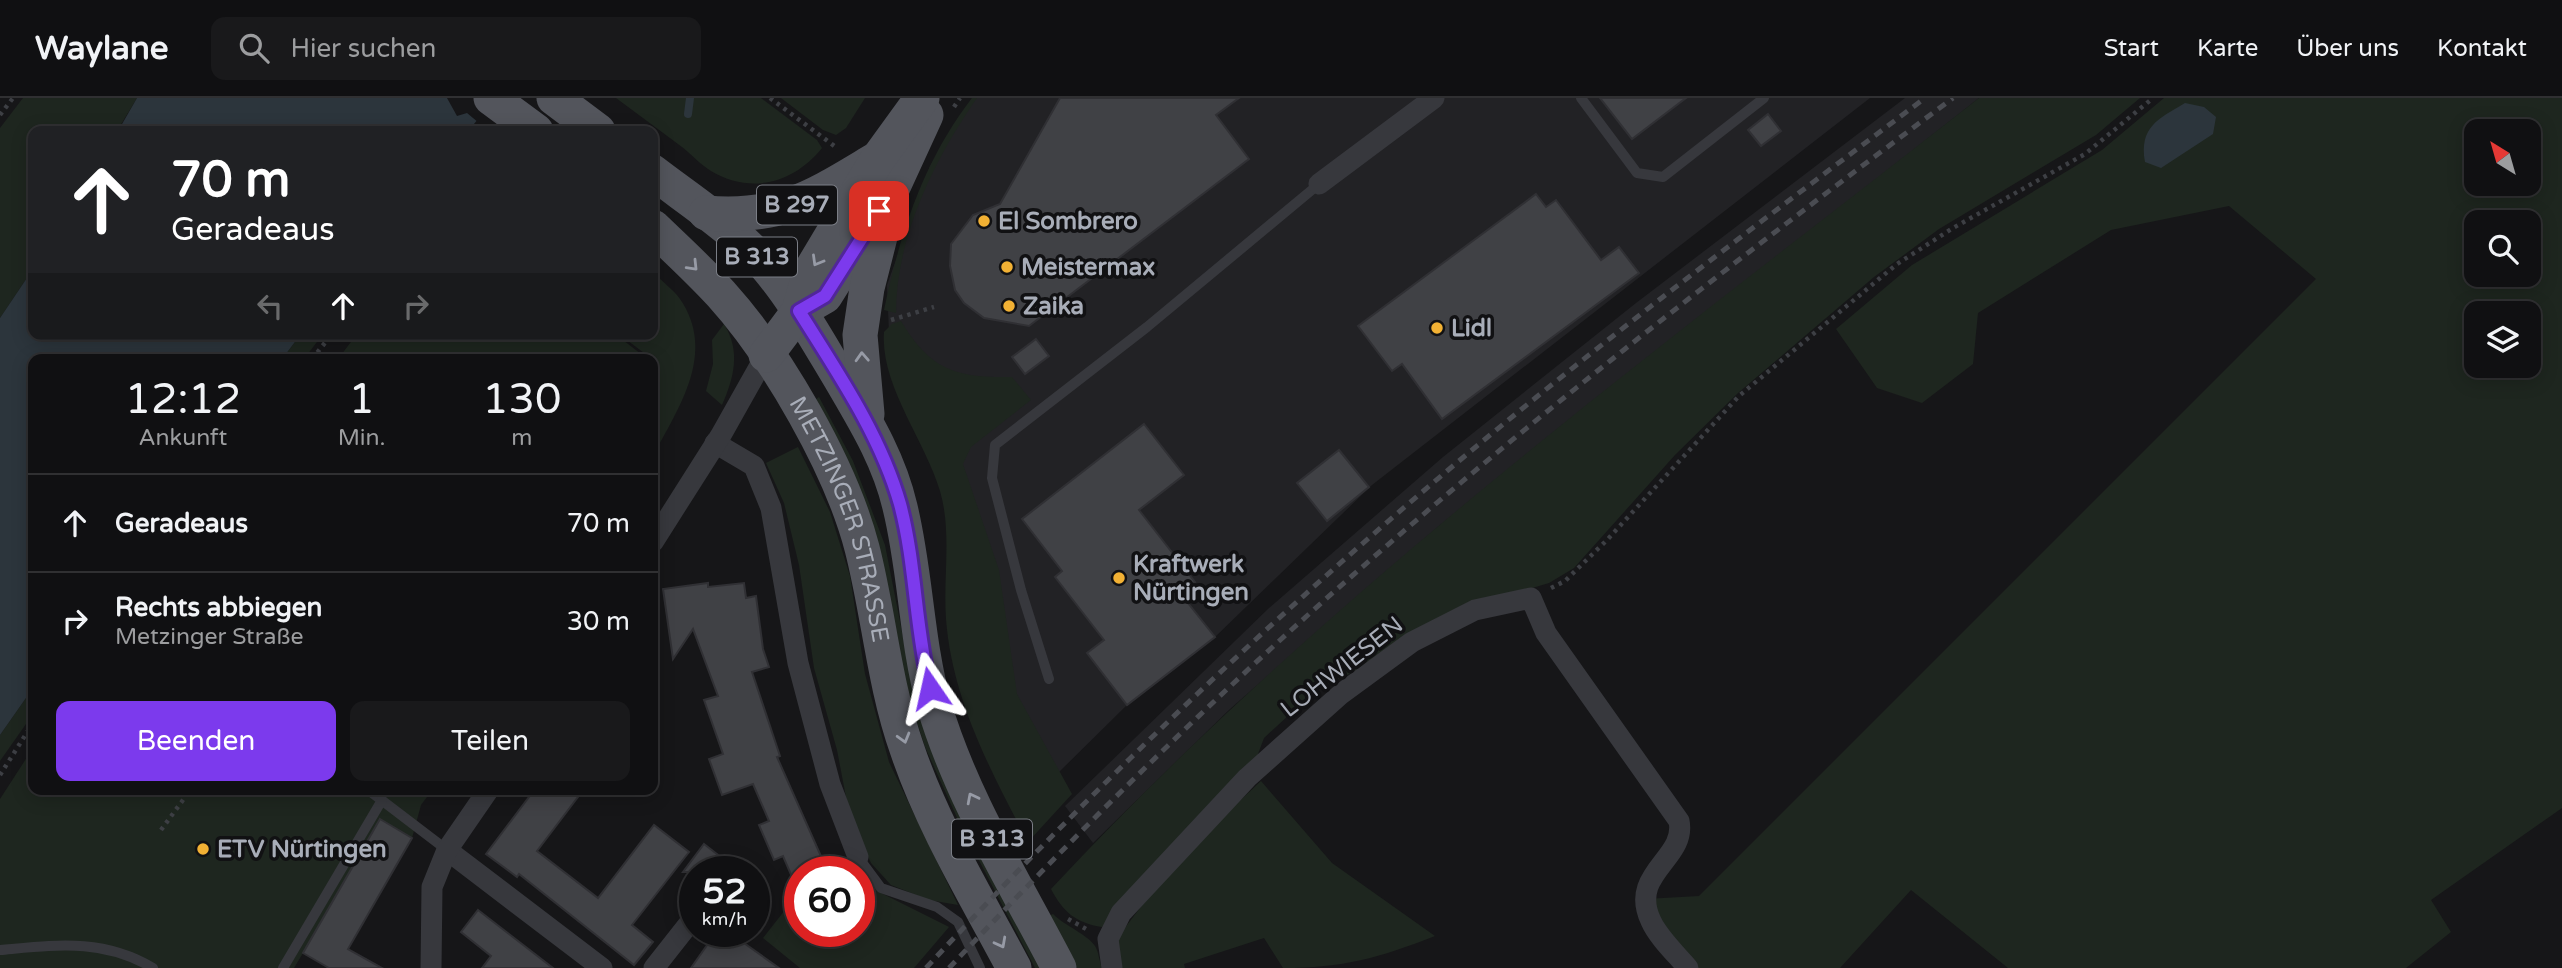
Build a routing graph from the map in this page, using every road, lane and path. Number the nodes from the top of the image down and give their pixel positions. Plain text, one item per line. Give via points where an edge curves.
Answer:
1 (13, 98) edge
2 (491, 98) edge
3 (554, 98) edge
4 (770, 98) edge
5 (922, 98) edge
6 (931, 98) edge
7 (1434, 98) edge
8 (1581, 98) edge
9 (1764, 98) edge
10 (2153, 98) edge
11 (0, 115) edge
12 (529, 126) edge
13 (591, 126) edge
14 (837, 149) dead end
15 (885, 175) junction
16 (658, 176) edge
17 (1319, 184) joint
18 (706, 213) junction
19 (658, 232) edge
20 (812, 304) junction
21 (934, 307) dead end
22 (862, 322) junction
23 (327, 340) edge
24 (316, 354) edge
25 (766, 355) junction
26 (868, 425) junction
27 (715, 443) junction
28 (658, 534) edge
29 (1531, 598) junction
30 (1049, 679) dead end
31 (28, 731) edge
32 (0, 775) edge
33 (187, 795) edge
34 (376, 795) edge
35 (485, 795) edge
36 (382, 800) junction
37 (161, 830) dead end
38 (447, 850) junction
39 (858, 856) edge
40 (875, 880) edge
41 (1060, 911) dead end
42 (679, 936) edge
43 (1108, 939) junction
44 (0, 950) edge
45 (153, 968) edge
46 (284, 968) edge
47 (431, 968) edge
48 (602, 968) edge
49 (654, 968) edge
50 (980, 968) edge
51 (1014, 968) edge
52 (1059, 968) edge
53 (1112, 968) edge
54 (1688, 968) edge

1 - 11 path
2 - 12 main road
3 - 13 main road
4 - 14 path
5 - 15 main road, B 297
6 - 15 main road, B 297 via 924,124
7 - 17 street
8 - 9 lane via 1637,173 1663,177
10 - 29 path via 2085,154 1897,264 1739,396 1565,581
15 - 18 main road, B 297 via 796,205 757,213
15 - 20 main road, B 297 via 810,272
15 - 22 main road, B 297
16 - 18 main road
17 - 30 lane via 995,445 992,478
18 - 20 main road, B 313
19 -> 25 main road, B 313 via 732,307
20 - 25 main road, B 297
20 - 26 main road, B 313
21 - 22 path via 878,325
26 -> 22 main road, B 297
23 - 24 path
25 - 27 street
25 -> 51 main road, METZINGER STRASSE / B 313 via 801,410 848,505 862,548 905,746 924,797
52 -> 26 main road, METZINGER STRASSE / B 313 via 946,741 925,670 900,505
27 - 28 street
27 - 39 street via 754,466 771,508 798,663 830,784
29 - 43 street, LOHWIESEN via 1475,610 1412,642 1341,694 1247,778 1182,845 1121,913
29 - 54 street via 1546,633 1679,821 1679,837 1648,882 1645,899 1651,922
31 - 32 path
33 - 37 path
34 - 36 lane
35 - 38 street
36 - 38 lane
36 - 46 lane
38 - 47 street via 432,887
38 - 48 street
40 - 50 lane via 881,888 937,907 958,922
41 - 43 path
42 - 49 street
43 - 53 street
44 - 45 lane via 75,944 129,954

